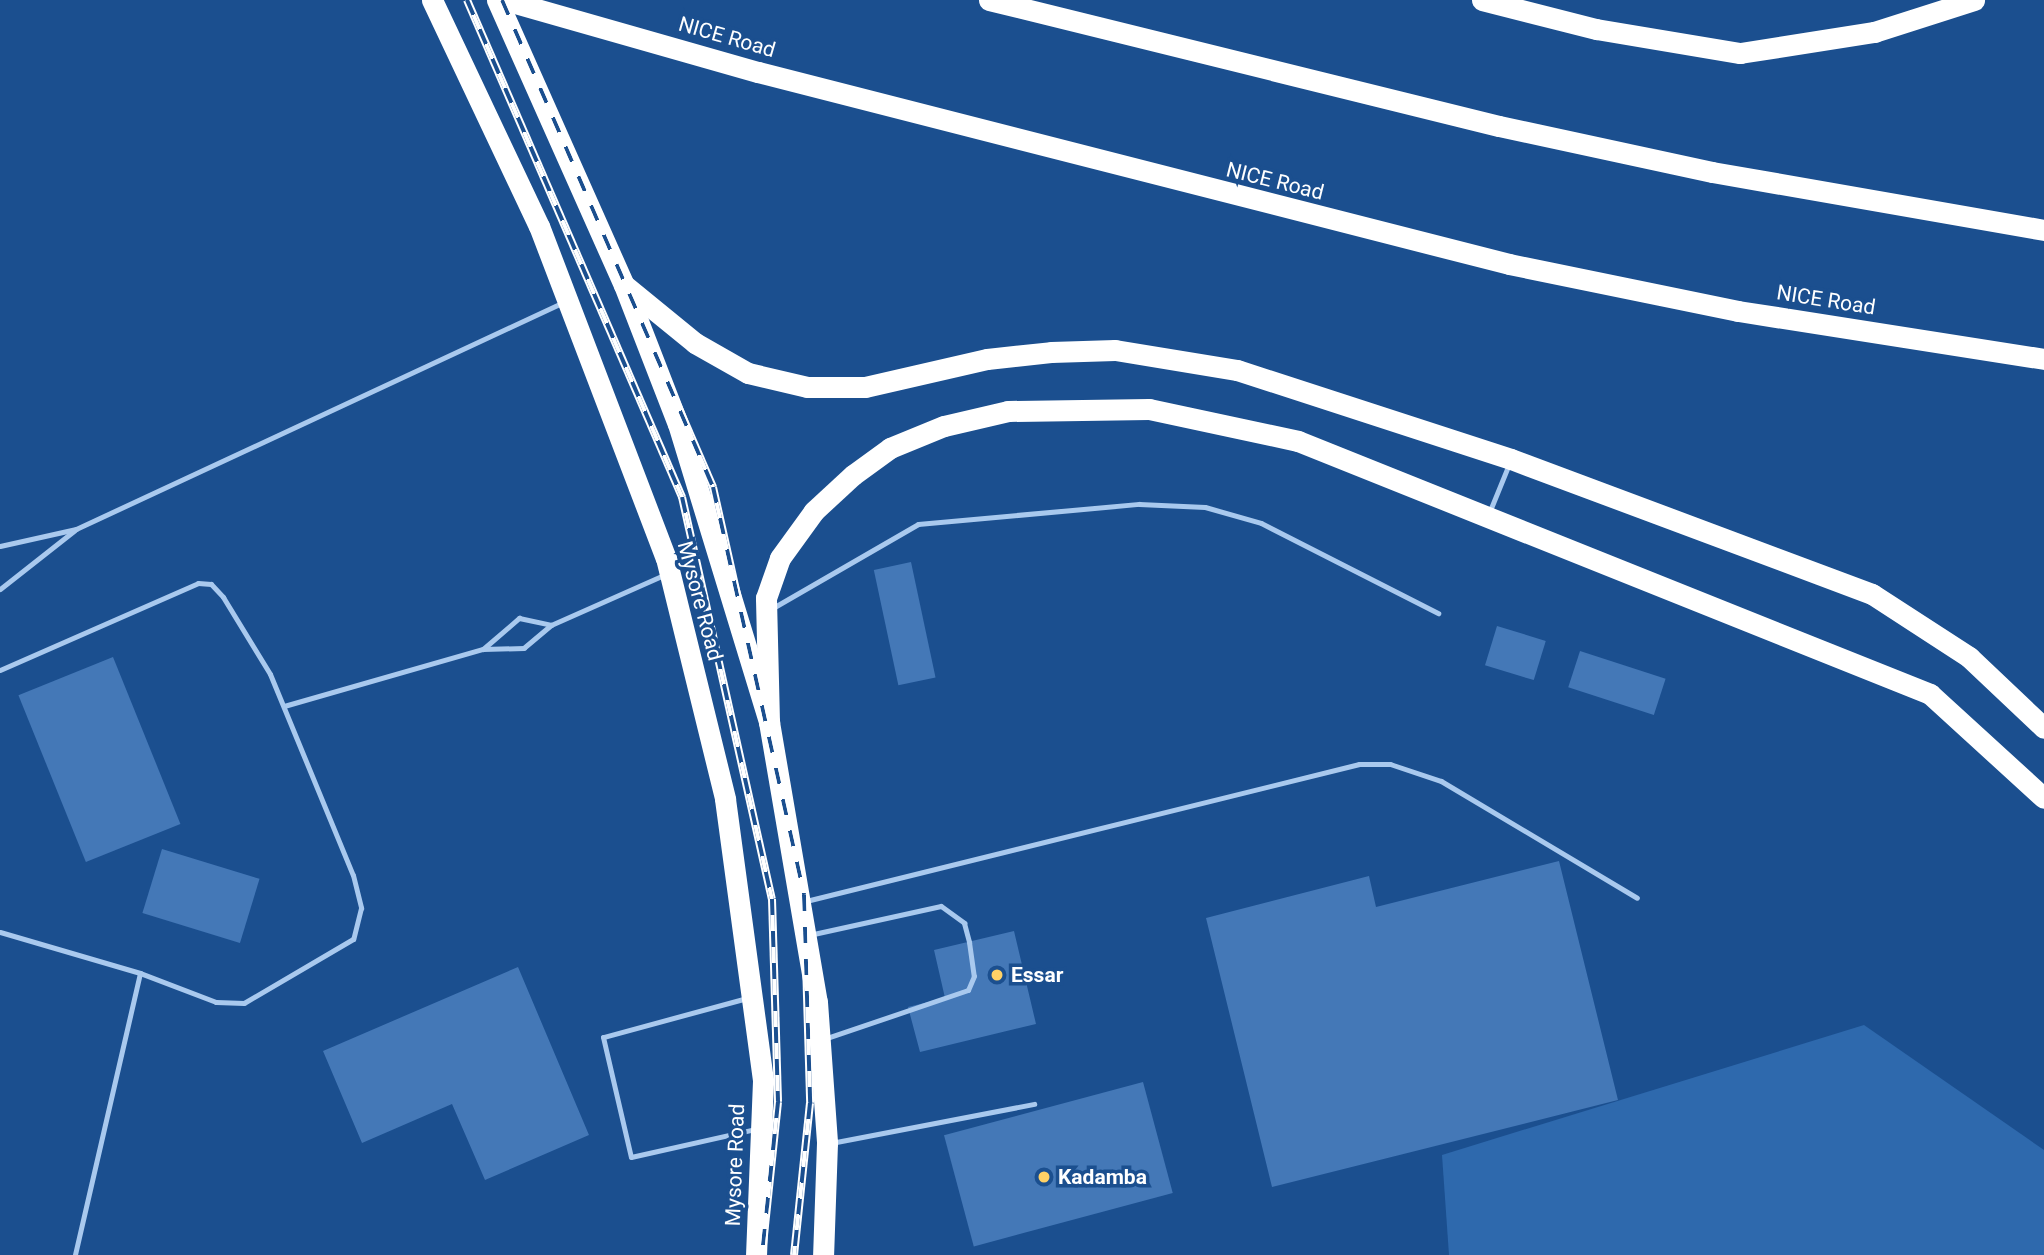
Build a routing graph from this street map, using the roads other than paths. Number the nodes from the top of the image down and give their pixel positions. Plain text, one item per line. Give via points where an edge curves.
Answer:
1 (432, 0) edge
2 (497, 0) edge
3 (505, 0) edge
4 (989, 0) edge
5 (1482, 0) edge
6 (1975, 0) edge
7 (2044, 230) edge
8 (624, 285) junction
9 (568, 300) junction
10 (2044, 359) edge
11 (1511, 459) junction
12 (1489, 513) junction
13 (76, 529) junction
14 (0, 546) edge
15 (669, 573) junction
16 (0, 589) edge
17 (766, 611) junction
18 (1438, 613) dead end
19 (551, 625) junction
20 (483, 649) junction
21 (0, 670) edge
22 (284, 706) junction
23 (769, 722) junction
24 (2044, 728) edge
25 (2044, 798) edge
26 (1637, 898) dead end
27 (801, 902) junction
28 (0, 932) edge
29 (806, 936) junction
30 (140, 973) junction
31 (752, 997) junction
32 (820, 1040) junction
33 (1034, 1104) dead end
34 (761, 1127) junction
35 (827, 1143) junction
36 (75, 1255) edge
37 (756, 1255) edge
38 (824, 1255) edge

1 - 9 highway, Mysore Road via 539,226
2 - 8 highway, Mysore Road
3 - 10 highway, NICE Road via 758,72 1509,264 1738,311
4 - 7 highway via 1499,126 1712,172
5 - 6 highway via 1596,29 1740,53 1874,32
8 - 11 highway via 695,342 748,373 807,387 865,387 987,359 1115,350 1237,370
8 - 23 highway, Mysore Road via 678,424
9 - 13 lane
9 - 15 highway, Mysore Road
11 - 12 lane
11 - 24 highway via 1872,594 1969,657
12 - 17 highway via 1298,441 1149,409 1008,411 944,426 890,448 853,475 814,511 780,558
12 - 25 highway via 1930,694
13 - 14 lane
13 - 16 lane
15 - 19 lane
15 - 31 highway, Mysore Road via 725,799
17 - 18 lane via 918,524 1139,504 1205,507 1262,523
17 - 23 highway
19 - 20 lane via 524,648
19 - 20 lane via 519,618
20 - 22 lane
21 - 22 lane via 198,583 211,584 223,597
22 - 30 lane via 353,875 361,908 354,939 244,1003 216,1002
23 - 27 highway, Mysore Road
26 - 27 lane via 1441,781 1390,764 1359,764
27 - 29 highway, Mysore Road
28 - 30 lane
29 - 32 highway, Mysore Road
29 - 32 lane via 941,906 964,923 974,976 968,990 951,1000
30 - 36 lane
31 - 34 highway, Mysore Road via 764,1081
31 - 34 lane via 603,1037 631,1157
32 - 35 highway, Mysore Road
33 - 35 lane
34 - 37 highway, Mysore Road
35 - 38 highway, Mysore Road

